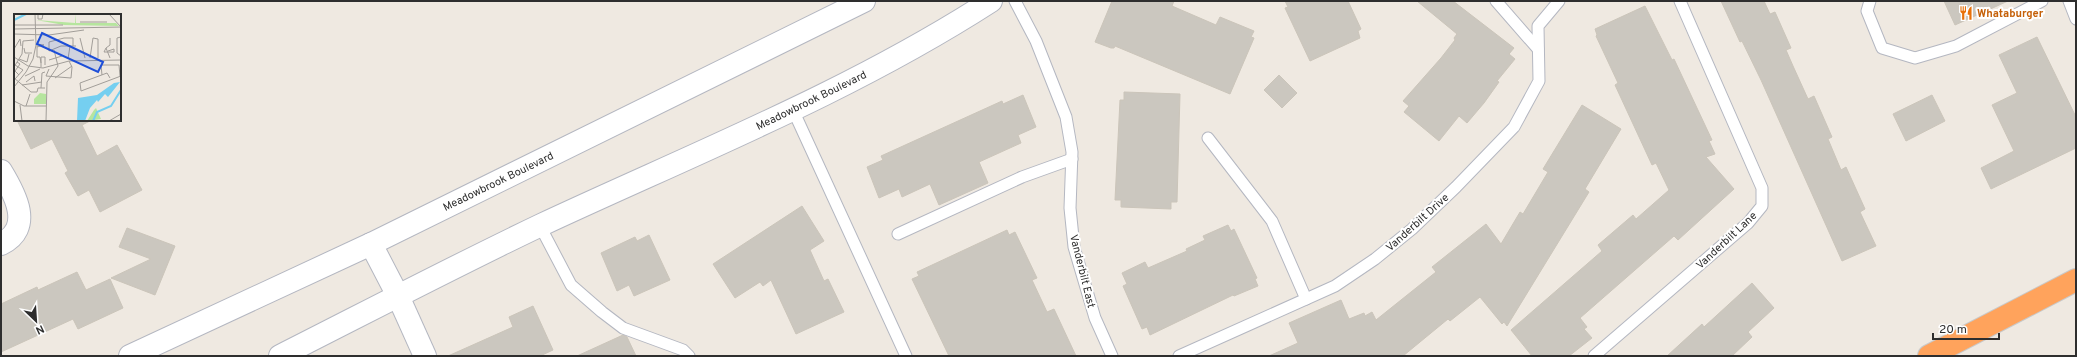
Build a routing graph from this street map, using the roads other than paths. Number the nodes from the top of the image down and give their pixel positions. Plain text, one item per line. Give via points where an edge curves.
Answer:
1 (864, 1) edge
2 (991, 1) edge
3 (1015, 1) edge
4 (1496, 1) edge
5 (1559, 1) edge
6 (1680, 1) edge
7 (1870, 1) edge
8 (2042, 1) edge
9 (2069, 1) edge
10 (2076, 19) edge
11 (1538, 50) junction
12 (793, 110) junction
13 (1208, 138) dead end
14 (1072, 159) junction
15 (1, 171) edge
16 (540, 226) junction
17 (898, 234) dead end
18 (1, 244) edge
19 (371, 244) junction
20 (2076, 280) edge
21 (398, 296) junction
22 (1306, 299) junction
23 (130, 356) edge
24 (280, 356) edge
25 (424, 356) edge
26 (689, 356) edge
27 (906, 356) edge
28 (1112, 356) edge
29 (1178, 356) edge
30 (1594, 356) edge
31 (1929, 356) edge

1 - 19 main road, Meadowbrook Boulevard
2 - 12 main road, Meadowbrook Boulevard via 845,85
3 - 14 lane, Vanderbilt East via 1036,40 1066,117
4 - 11 lane
5 - 11 lane, Vanderbilt Drive via 1538,26
6 - 30 lane, Vanderbilt Lane via 1762,188 1762,206 1742,228
7 - 8 lane via 1867,11 1882,48 1915,58 1956,46
9 - 10 lane
11 - 22 lane, Vanderbilt Drive via 1539,81 1514,127 1412,229 1375,259 1335,286
12 - 16 main road, Meadowbrook Boulevard
12 - 27 lane
13 - 22 lane via 1272,221
14 - 17 lane via 1022,177
14 - 28 lane, Vanderbilt East via 1070,208 1074,247 1095,318
15 - 18 main road via 20,212 18,229 10,239
16 - 21 main road, Meadowbrook Boulevard
16 - 26 lane via 571,285 623,328 684,350
19 - 21 main road
19 - 23 main road, Meadowbrook Boulevard
20 - 31 highway
21 - 24 main road, Meadowbrook Boulevard
21 - 25 main road
22 - 29 lane, Vanderbilt Drive

